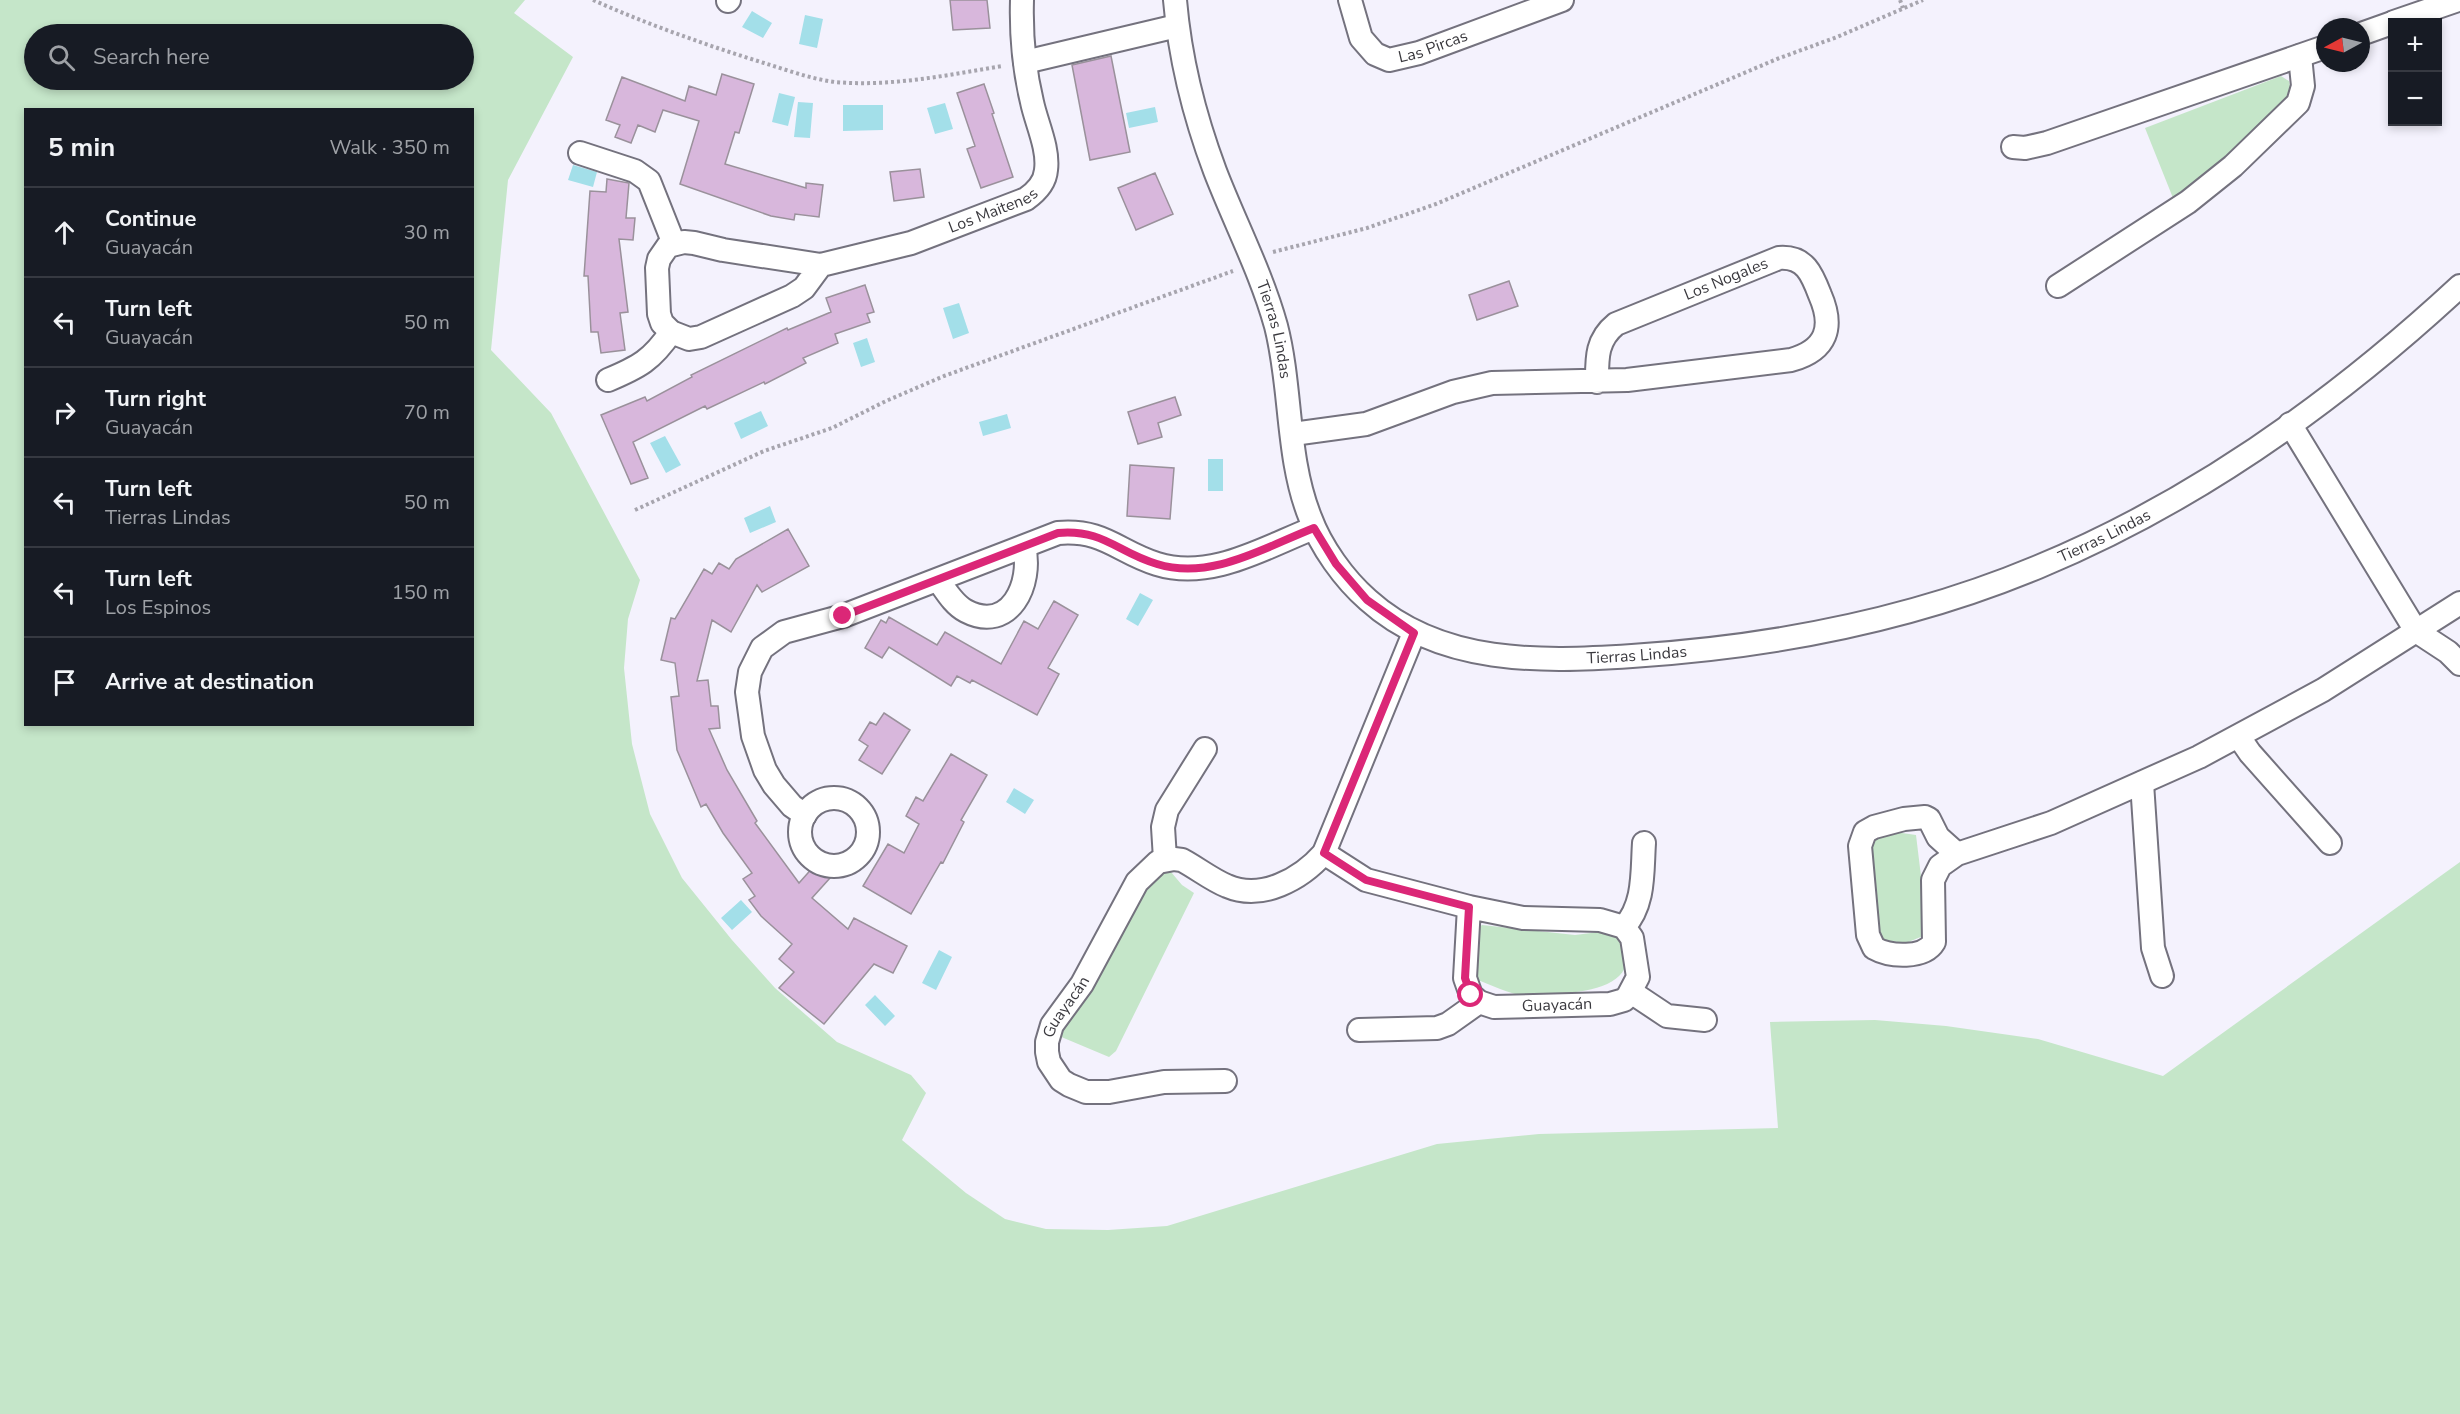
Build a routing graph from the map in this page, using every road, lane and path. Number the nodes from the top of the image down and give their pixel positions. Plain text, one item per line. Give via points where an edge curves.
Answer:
1 (593, 0) edge
2 (1022, 0) edge
3 (1175, 0) edge
4 (1350, 0) edge
5 (1900, 0) edge
6 (1923, 0) edge
7 (2458, 0) edge
8 (1551, 2) edge
9 (1903, 8) junction
10 (2407, 18) edge
11 (2388, 25) edge
12 (1177, 26) junction
13 (2370, 31) edge
14 (2316, 50) edge
15 (2300, 56) junction
16 (1025, 62) junction
17 (2013, 147) dead end
18 (580, 153) dead end
19 (674, 243) junction
20 (1273, 252) dead end
21 (820, 265) junction
22 (1233, 271) dead end
23 (2058, 286) dead end
24 (2460, 286) edge
25 (671, 332) junction
26 (608, 380) dead end
27 (1597, 382) junction
28 (2290, 424) junction
29 (1293, 434) junction
30 (635, 510) dead end
31 (1314, 528) junction
32 (1024, 547) junction
33 (938, 580) junction
34 (2460, 603) edge
35 (2416, 631) junction
36 (1414, 633) junction
37 (2460, 664) edge
38 (2239, 737) junction
39 (1205, 749) dead end
40 (2142, 783) junction
41 (805, 815) dead end
42 (1644, 843) dead end
43 (2330, 843) dead end
44 (1324, 853) junction
45 (1957, 854) junction
46 (1165, 860) junction
47 (1469, 907) junction
48 (1624, 927) junction
49 (2162, 976) dead end
50 (1632, 992) junction
51 (1479, 1002) junction
52 (1706, 1020) dead end
53 (1359, 1030) dead end
54 (1225, 1081) dead end

1 - 16 path via 695,42 833,81 913,81
2 - 16 street, Los Maitenes
3 - 12 street, Tierras Lindas
4 - 8 street, Las Pircas via 1361,38 1375,54 1389,60 1419,53
5 - 9 path
6 - 9 path
7 - 10 street
9 - 20 path via 1436,204 1367,228
11 - 13 street
12 - 16 street
12 - 29 street, Tierras Lindas via 1186,78 1215,170 1275,322 1285,365
14 - 15 street
15 - 17 street via 2047,143
15 - 23 street via 2303,86 2298,103 2233,166 2188,202
16 - 21 street, Los Maitenes via 1047,162 1044,179 1033,194 921,240
18 - 19 street via 635,171 649,181
19 - 21 street, Los Maitenes
19 - 25 street via 662,251 657,268 659,314
21 - 25 street via 804,288 792,296 700,337 689,339
22 - 30 path via 944,376 832,428 764,451
24 - 28 street, Tierras Lindas via 2385,353
25 - 26 street via 637,368
27 - 27 street, Los Nogales via 1801,358 1813,352 1825,335 1826,309 1807,267 1794,259 1779,258 1616,324 1602,339
27 - 29 street, Los Nogales via 1510,381 1482,385 1366,424
28 - 35 street
28 - 36 street, Tierras Lindas via 2175,499 2082,547 1989,586 1876,620 1732,647 1607,658 1500,656 1450,646
29 - 31 street, Tierras Lindas via 1302,493
31 - 32 street via 1201,569 1155,564 1107,540 1082,533 1058,533
31 - 36 street, Tierras Lindas via 1336,564 1367,600
32 - 33 street
32 - 33 street via 1027,569 1022,591 1007,610 997,615 965,611
33 - 41 street via 834,619 784,632 757,656 747,692 753,736 774,785
34 - 35 street
35 - 37 street
35 - 38 street
36 - 44 street
38 - 40 street
38 - 43 street
39 - 46 street via 1167,810 1163,827
40 - 45 street via 2051,823
40 - 49 street via 2153,948
42 - 48 street via 1639,904
44 - 46 street via 1293,879 1278,886 1249,890 1225,886 1182,860
44 - 47 street via 1366,880
45 - 45 street via 1938,837 1925,817 1904,819 1865,832 1860,846 1868,935 1875,948 1916,954 1930,948 1934,942 1935,875 1940,866
46 - 54 street, Guayacán via 1150,867 1137,882 1082,984 1052,1025 1047,1042 1049,1062 1061,1080 1086,1092 1164,1082
47 - 48 street via 1523,918 1600,920
47 - 51 street via 1465,978 1471,995
48 - 50 street via 1632,938 1638,971
50 - 51 street, Guayacán via 1624,1000 1610,1004 1494,1007
50 - 52 street via 1667,1016
51 - 53 street via 1437,1028

